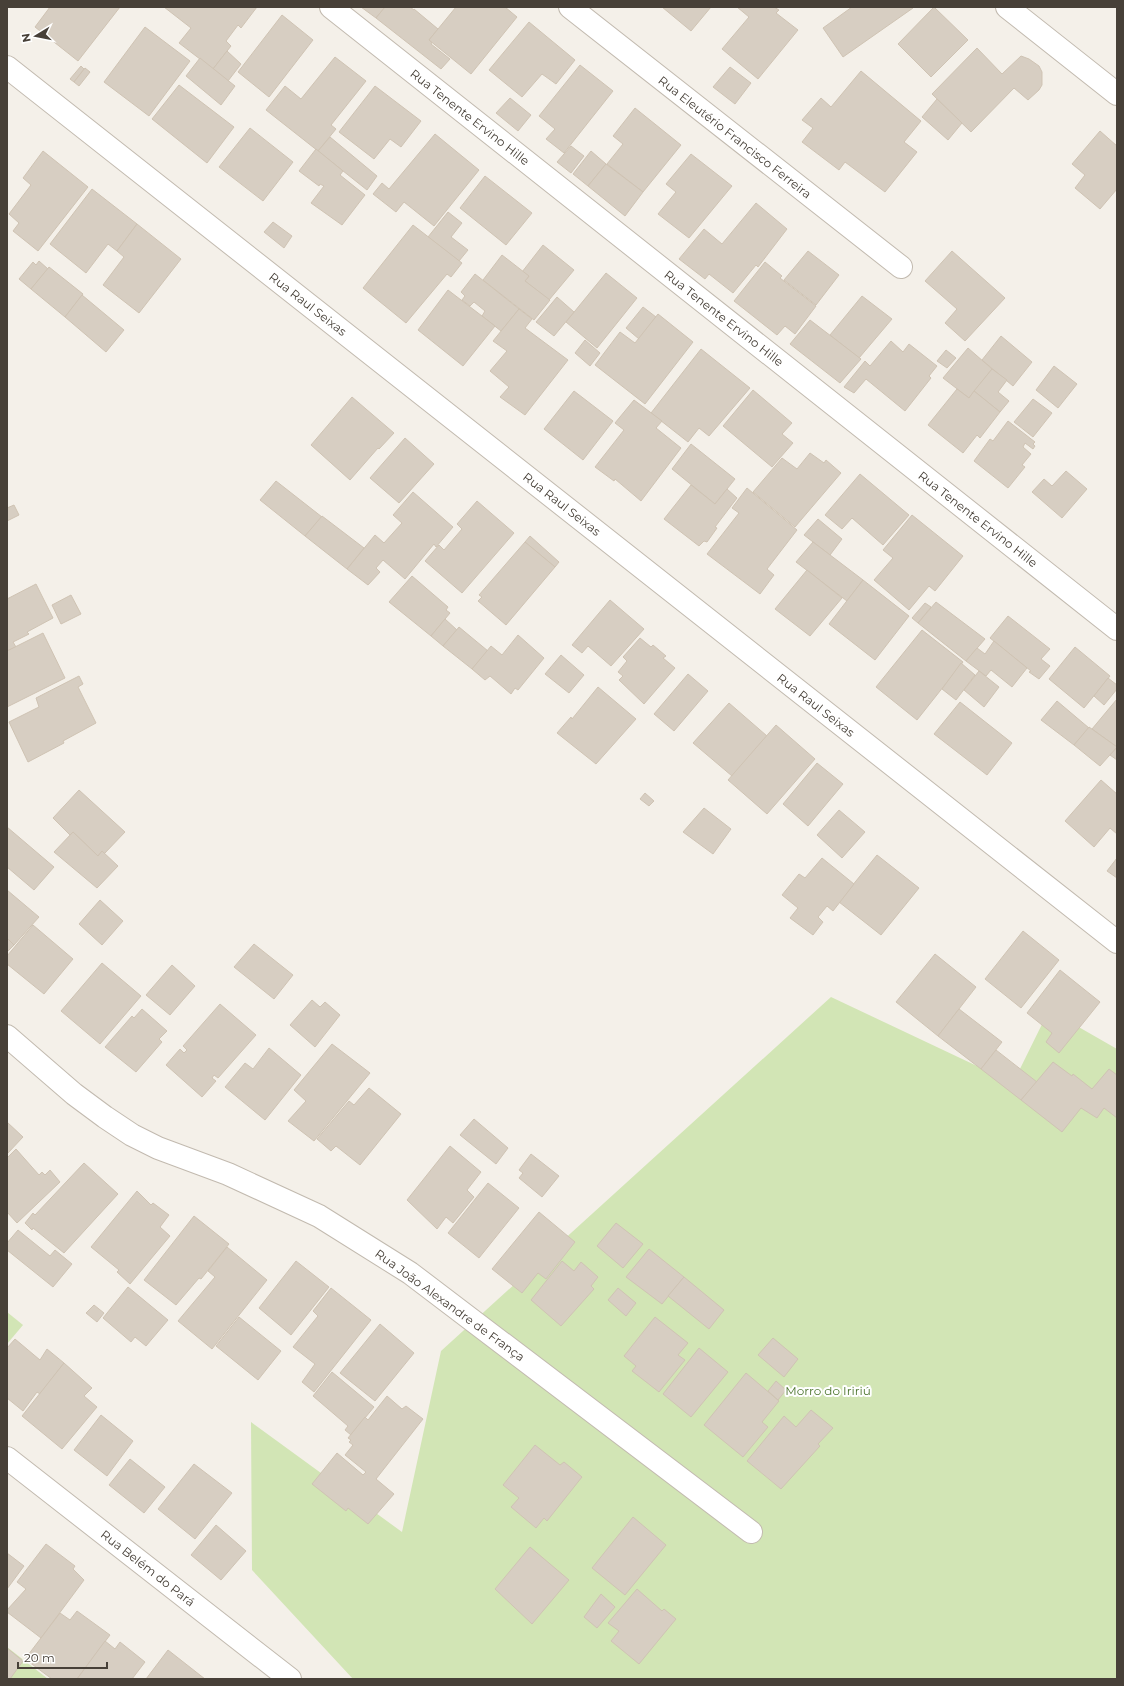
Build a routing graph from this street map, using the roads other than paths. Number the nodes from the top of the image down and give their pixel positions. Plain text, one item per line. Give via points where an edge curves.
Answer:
1 (331, 7) edge
2 (570, 7) edge
3 (1007, 7) edge
4 (7, 67) edge
5 (1117, 94) edge
6 (901, 267) dead end
7 (1117, 629) edge
8 (1117, 942) edge
9 (7, 1036) edge
10 (7, 1458) edge
11 (751, 1532) dead end
12 (290, 1679) edge

1 - 7 street, Rua Tenente Ervino Hille
2 - 6 street, Rua Eleutério Francisco Ferreira
3 - 5 street
4 - 8 street, Rua Raul Seixas
9 - 11 street, Rua João Alexandre de França via 74,1094 132,1135 158,1148 228,1174 319,1216 410,1273
10 - 12 street, Rua Belém do Pará

